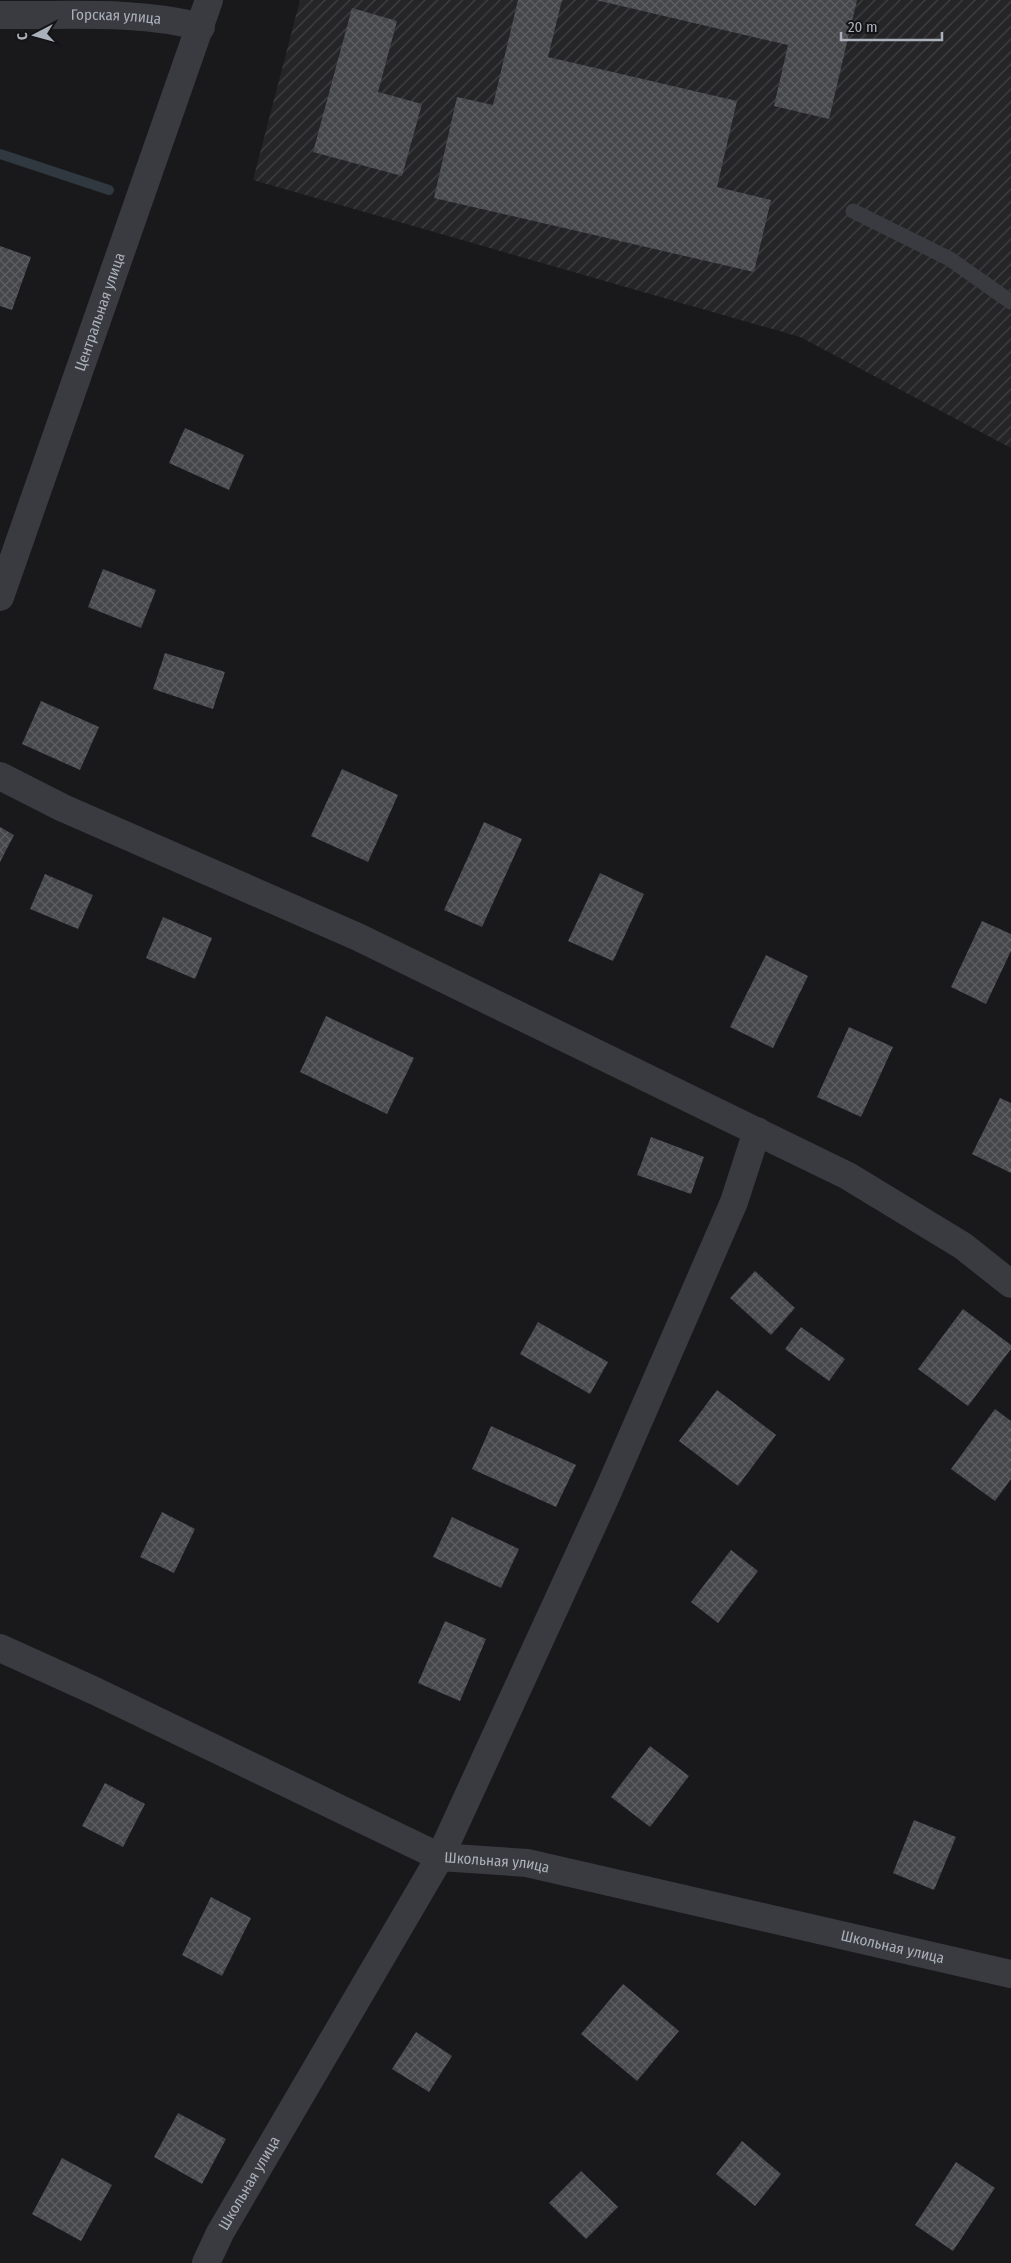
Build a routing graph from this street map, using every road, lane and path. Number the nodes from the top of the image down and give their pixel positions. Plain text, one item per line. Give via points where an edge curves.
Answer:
1 (209, 0) edge
2 (0, 15) edge
3 (201, 27) junction
4 (853, 212) dead end
5 (1011, 302) edge
6 (0, 597) edge
7 (0, 776) edge
8 (757, 1131) junction
9 (1011, 1284) edge
10 (0, 1648) edge
11 (440, 1857) junction
12 (1011, 1974) edge
13 (206, 2263) edge

1 - 3 street, Центральная улица
2 - 3 street, Горская улица via 152,18 177,20
3 - 6 street, Центральная улица
4 - 5 lane via 950,259
7 - 8 street via 63,808 358,937
8 - 9 street via 848,1176 963,1246
8 - 11 street via 734,1202 606,1496
10 - 11 street
11 - 12 street, Школьная улица via 527,1863
11 - 13 street, Школьная улица via 220,2233

